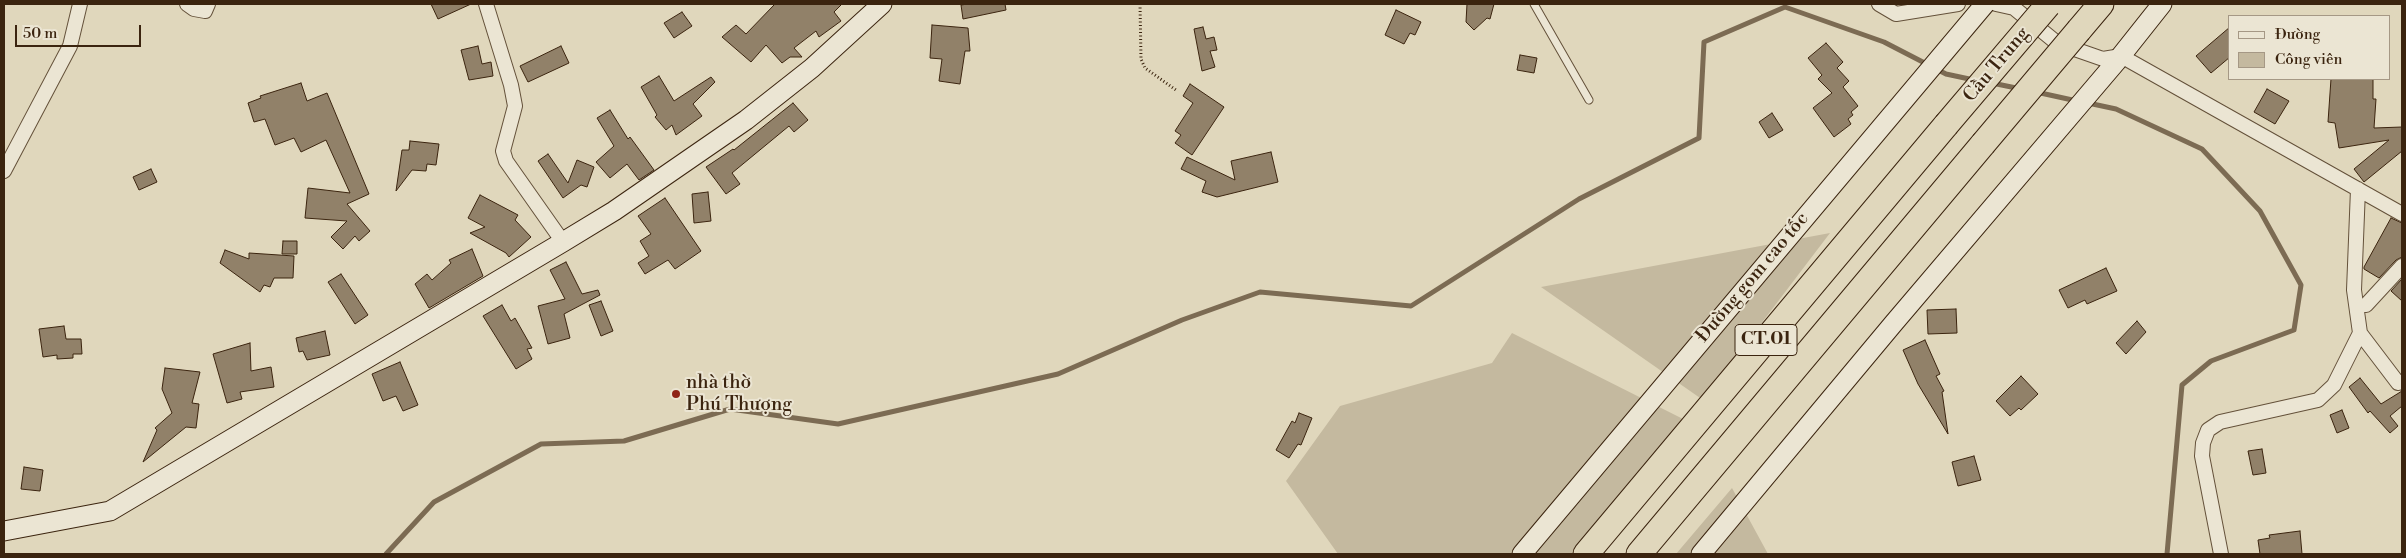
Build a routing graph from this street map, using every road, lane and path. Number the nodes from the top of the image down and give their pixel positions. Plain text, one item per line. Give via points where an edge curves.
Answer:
1 (80, 4) edge
2 (187, 4) edge
3 (208, 4) edge
4 (486, 4) edge
5 (882, 4) edge
6 (1140, 4) edge
7 (1534, 4) edge
8 (1879, 4) edge
9 (1958, 4) edge
10 (1985, 4) edge
11 (1996, 4) edge
12 (2049, 4) edge
13 (2101, 4) edge
14 (2162, 4) edge
15 (2118, 59) junction
16 (1176, 90) dead end
17 (1589, 100) dead end
18 (4, 171) edge
19 (2358, 190) junction
20 (2402, 214) edge
21 (563, 242) junction
22 (2402, 266) edge
23 (2366, 305) dead end
24 (2360, 333) junction
25 (2402, 382) edge
26 (4, 531) edge
27 (1522, 554) edge
28 (1586, 554) edge
29 (1639, 554) edge
30 (1701, 554) edge
31 (2220, 554) edge

1 - 18 street via 70,46
2 - 3 street via 194,9 205,10
4 - 21 street via 511,85 514,106 503,151 506,161
5 - 21 main road via 812,68 746,120
6 - 16 path via 1141,60 1145,68
7 - 17 lane
8 - 9 street via 1896,14
10 - 27 main road, Đường gom cao tốc
11 - 15 street via 2014,8 2057,43 2103,59
12 - 28 highway, Cầu Trung / CT.01, bridge
13 - 29 highway, CT.01, bridge
14 - 15 main road
15 - 19 street
15 - 30 main road
19 - 20 street
19 - 24 street via 2354,290
21 - 26 main road via 110,511
22 - 23 street
24 - 25 street via 2398,383
24 - 31 street via 2334,385 2318,400 2220,422 2208,430 2202,456

